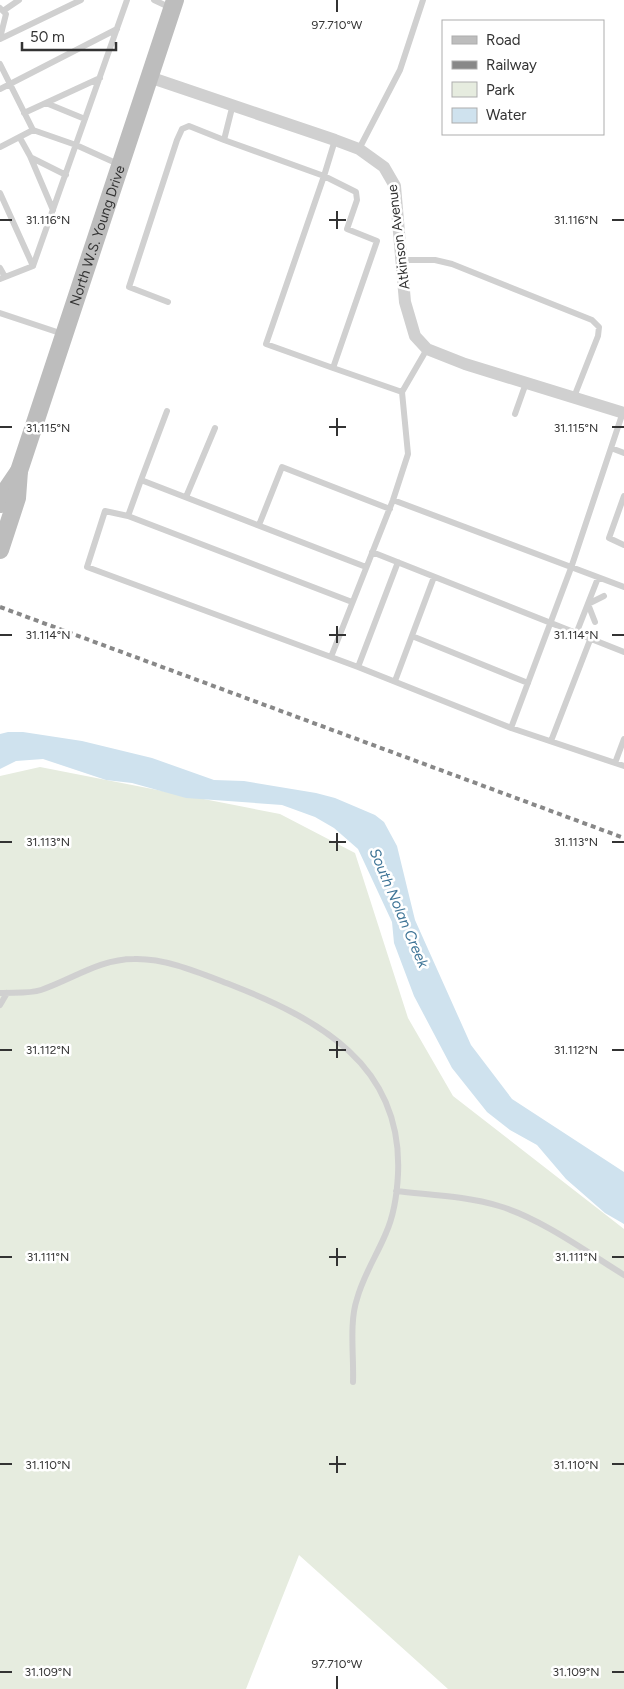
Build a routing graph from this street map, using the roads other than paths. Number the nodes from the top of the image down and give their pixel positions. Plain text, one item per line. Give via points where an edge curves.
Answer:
1 (18, 0) edge
2 (81, 0) edge
3 (127, 0) edge
4 (154, 0) edge
5 (423, 0) edge
6 (173, 4) edge
7 (2, 9) edge
8 (117, 29) junction
9 (0, 38) edge
10 (0, 64) edge
11 (149, 77) junction
12 (100, 78) junction
13 (10, 83) junction
14 (0, 89) edge
15 (46, 103) junction
16 (233, 104) junction
17 (24, 113) junction
18 (85, 119) junction
19 (33, 130) junction
20 (20, 138) junction
21 (224, 140) junction
22 (335, 140) junction
23 (76, 145) junction
24 (0, 147) edge
25 (359, 149) junction
26 (30, 156) junction
27 (120, 165) junction
28 (66, 175) junction
29 (324, 176) junction
30 (0, 193) edge
31 (53, 210) junction
32 (402, 260) junction
33 (33, 266) junction
34 (0, 268) edge
35 (2, 278) edge
36 (168, 302) dead end
37 (0, 312) edge
38 (64, 334) junction
39 (427, 349) junction
40 (333, 368) junction
41 (526, 383) junction
42 (402, 392) junction
43 (574, 397) junction
44 (167, 411) dead end
45 (624, 412) edge
46 (515, 414) dead end
47 (215, 428) dead end
48 (611, 448) junction
49 (624, 453) edge
50 (141, 480) junction
51 (624, 496) edge
52 (186, 497) junction
53 (7, 498) edge
54 (393, 500) junction
55 (390, 509) junction
56 (128, 516) junction
57 (259, 524) junction
58 (624, 545) edge
59 (0, 550) edge
60 (372, 552) junction
61 (398, 562) junction
62 (366, 567) junction
63 (571, 568) junction
64 (434, 577) junction
65 (598, 578) junction
66 (624, 587) edge
67 (604, 596) dead end
68 (352, 602) junction
69 (588, 604) junction
70 (595, 622) dead end
71 (550, 623) junction
72 (576, 634) junction
73 (412, 636) junction
74 (590, 640) junction
75 (624, 652) edge
76 (331, 657) junction
77 (358, 667) junction
78 (395, 681) junction
79 (528, 683) junction
80 (512, 728) junction
81 (624, 739) edge
82 (551, 741) junction
83 (615, 763) junction
84 (624, 766) edge
85 (0, 993) edge
86 (8, 993) junction
87 (0, 1005) edge
88 (396, 1191) junction
89 (624, 1275) edge
90 (353, 1382) dead end

1 - 7 lane
2 - 9 lane
3 - 8 lane
4 - 6 lane
5 - 25 lane via 398,75
6 - 11 main road, North W.S. Young Drive
7 - 9 lane via 5,19
8 - 12 lane
8 - 13 lane
10 - 13 lane
11 - 16 street, Atkinson Avenue
11 - 27 main road, North W.S. Young Drive
12 - 15 lane
12 - 18 lane
13 - 14 lane
13 - 17 lane
15 - 17 lane
15 - 18 lane
16 - 21 lane
16 - 22 street, Atkinson Avenue
17 - 19 lane
18 - 23 lane
19 - 20 lane
19 - 23 lane
20 - 24 lane
20 - 26 lane
21 - 29 lane
21 - 36 lane via 189,126 182,128 177,140 129,287
22 - 25 street, Atkinson Avenue
22 - 29 lane
23 - 27 lane
23 - 28 lane
25 - 32 street, Atkinson Avenue via 384,167 395,186
26 - 28 lane via 32,160
26 - 31 lane
27 - 38 main road, North W.S. Young Drive
28 - 31 lane
29 - 40 lane via 356,192 357,200 347,228 377,241
29 - 40 lane via 266,344
30 - 33 lane
31 - 33 lane
32 - 39 street, Atkinson Avenue via 406,302 415,336
32 - 43 lane via 435,260 452,264 592,320 599,328 598,336
33 - 35 lane
34 - 35 lane
37 - 38 lane
38 - 53 main road, North W.S. Young Drive
39 - 41 street
39 - 42 lane
40 - 42 lane
41 - 43 street
41 - 46 lane
42 - 54 lane via 408,454
43 - 45 street
44 - 50 lane
45 - 48 lane
47 - 52 lane
48 - 49 lane
48 - 63 lane
50 - 52 lane
50 - 56 lane
51 - 58 lane via 609,538
52 - 57 lane
53 - 59 main road, North W.S. Young Drive
54 - 55 lane
54 - 63 lane
55 - 57 lane via 282,467
55 - 60 lane
56 - 68 lane
56 - 76 lane via 106,511 87,567
57 - 62 lane
60 - 61 lane
60 - 62 lane
61 - 64 lane
61 - 77 lane
62 - 68 lane
63 - 65 lane
63 - 71 lane
64 - 71 lane
64 - 73 lane
65 - 66 lane
65 - 69 lane
67 - 69 lane
68 - 76 lane
69 - 70 lane
69 - 72 lane
71 - 72 lane
71 - 79 lane
72 - 74 lane
73 - 78 lane
73 - 79 lane
74 - 75 lane
74 - 82 lane
76 - 77 lane
77 - 78 lane
78 - 80 lane
79 - 80 lane
80 - 82 lane
81 - 83 lane
82 - 83 lane
83 - 84 lane
85 - 86 lane
86 - 87 lane
86 - 88 lane via 43,989 110,962 143,959 208,976 297,1014 344,1046 368,1070 381,1090 396,1140
88 - 89 lane via 481,1202 508,1209
88 - 90 lane via 386,1233 356,1300

